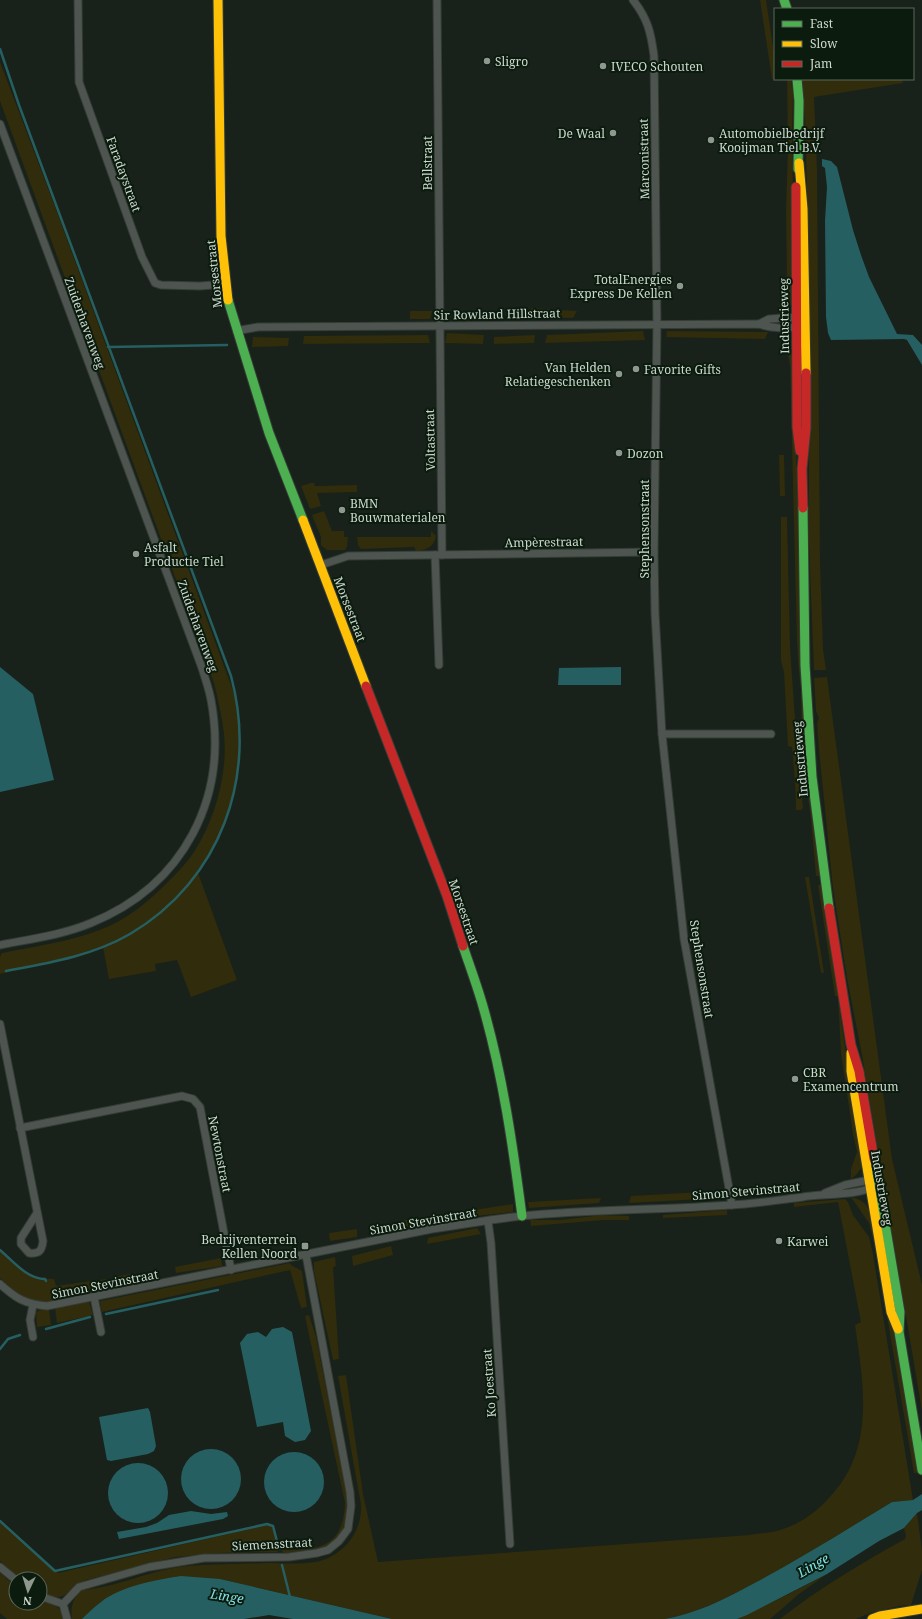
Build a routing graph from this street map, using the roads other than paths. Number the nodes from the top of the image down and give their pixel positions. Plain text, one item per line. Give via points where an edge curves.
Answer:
1 (78, 0) edge
2 (218, 0) edge
3 (437, 0) edge
4 (633, 0) edge
5 (798, 80) edge
6 (0, 124) edge
7 (799, 163) junction
8 (224, 284) junction
9 (796, 317) junction
10 (805, 323) junction
11 (657, 324) junction
12 (759, 324) junction
13 (440, 326) junction
14 (796, 327) junction
15 (237, 332) junction
16 (802, 469) junction
17 (654, 552) junction
18 (439, 555) junction
19 (321, 565) junction
20 (439, 665) dead end
21 (662, 734) junction
22 (771, 734) dead end
23 (0, 945) edge
24 (0, 1024) edge
25 (851, 1045) junction
26 (20, 1128) junction
27 (878, 1183) junction
28 (870, 1185) junction
29 (732, 1205) junction
30 (37, 1213) junction
31 (522, 1216) junction
32 (488, 1221) junction
33 (306, 1255) junction
34 (231, 1270) junction
35 (0, 1284) edge
36 (94, 1297) junction
37 (33, 1305) junction
38 (101, 1332) dead end
39 (899, 1332) junction
40 (33, 1336) dead end
41 (922, 1470) edge
42 (510, 1544) dead end
43 (0, 1567) edge
44 (8, 1574) edge
45 (48, 1599) edge
46 (63, 1604) junction
47 (922, 1609) edge
48 (67, 1619) edge
49 (872, 1619) edge

1 - 8 street, Faradaystraat via 79,82 142,257 155,283 200,286
2 - 8 main road, Morsestraat
3 - 13 street, Bellstraat
4 - 11 street, Marconistraat via 643,13 651,34 654,56
5 - 7 main road, Industrieweg
6 - 23 street, Zuiderhavenweg via 202,668 211,699 215,747 207,801 194,833 174,864 152,886 124,907 92,923 62,933
7 - 9 main road, Industrieweg via 794,209
7 - 10 main road, Industrieweg via 803,209
8 - 15 main road, Morsestraat
9 - 10 street
9 - 12 street, Sir Rowland Hillstraat via 769,319
9 - 14 main road, Industrieweg
10 - 14 street, Sir Rowland Hillstraat
10 - 16 main road, Industrieweg via 806,428
11 - 12 street, Sir Rowland Hillstraat
11 - 13 street, Sir Rowland Hillstraat
11 - 17 street, Stephensonstraat
12 - 14 street, Sir Rowland Hillstraat via 768,327
13 - 15 street, Sir Rowland Hillstraat via 258,327
13 - 18 street, Voltastraat
14 - 16 main road, Industrieweg via 797,427
15 - 19 main road, Morsestraat via 269,433
16 - 25 main road, Industrieweg via 805,665 812,777 828,901
17 - 18 street, Ampèrestraat
17 - 21 street, Stephensonstraat
18 - 19 street, Ampèrestraat via 348,556
18 - 20 street
19 - 31 main road, Morsestraat via 447,896 484,1009 513,1146
21 - 22 street
21 - 29 street, Stephensonstraat via 684,939
24 - 26 street
25 - 27 main road, Industrieweg via 859,1071
25 - 28 main road, Industrieweg via 850,1071
26 - 30 street
26 - 34 street, Newtonstraat via 182,1096 193,1099 200,1107
27 - 28 street
27 - 39 main road, Industrieweg via 900,1312
28 - 29 street, Simon Stevinstraat via 836,1188 823,1194
28 - 39 main road, Industrieweg via 891,1312
29 - 31 street, Simon Stevinstraat
30 - 30 street via 21,1238 21,1244 29,1253 40,1252 42,1247
31 - 32 street, Simon Stevinstraat
32 - 33 street, Simon Stevinstraat via 432,1229
32 - 42 street, Ko Joestraat
33 - 34 street, Simon Stevinstraat
33 - 46 street, Siemensstraat via 350,1492 348,1529 328,1550 317,1553 289,1557 204,1558 149,1567 79,1587
34 - 36 street, Simon Stevinstraat
35 - 37 street via 14,1297
36 - 37 street, Simon Stevinstraat via 48,1306
36 - 38 street
37 - 40 street via 30,1320
39 - 41 main road, Industrieweg
43 - 44 street
45 - 46 street
46 - 48 street
47 - 49 main road

